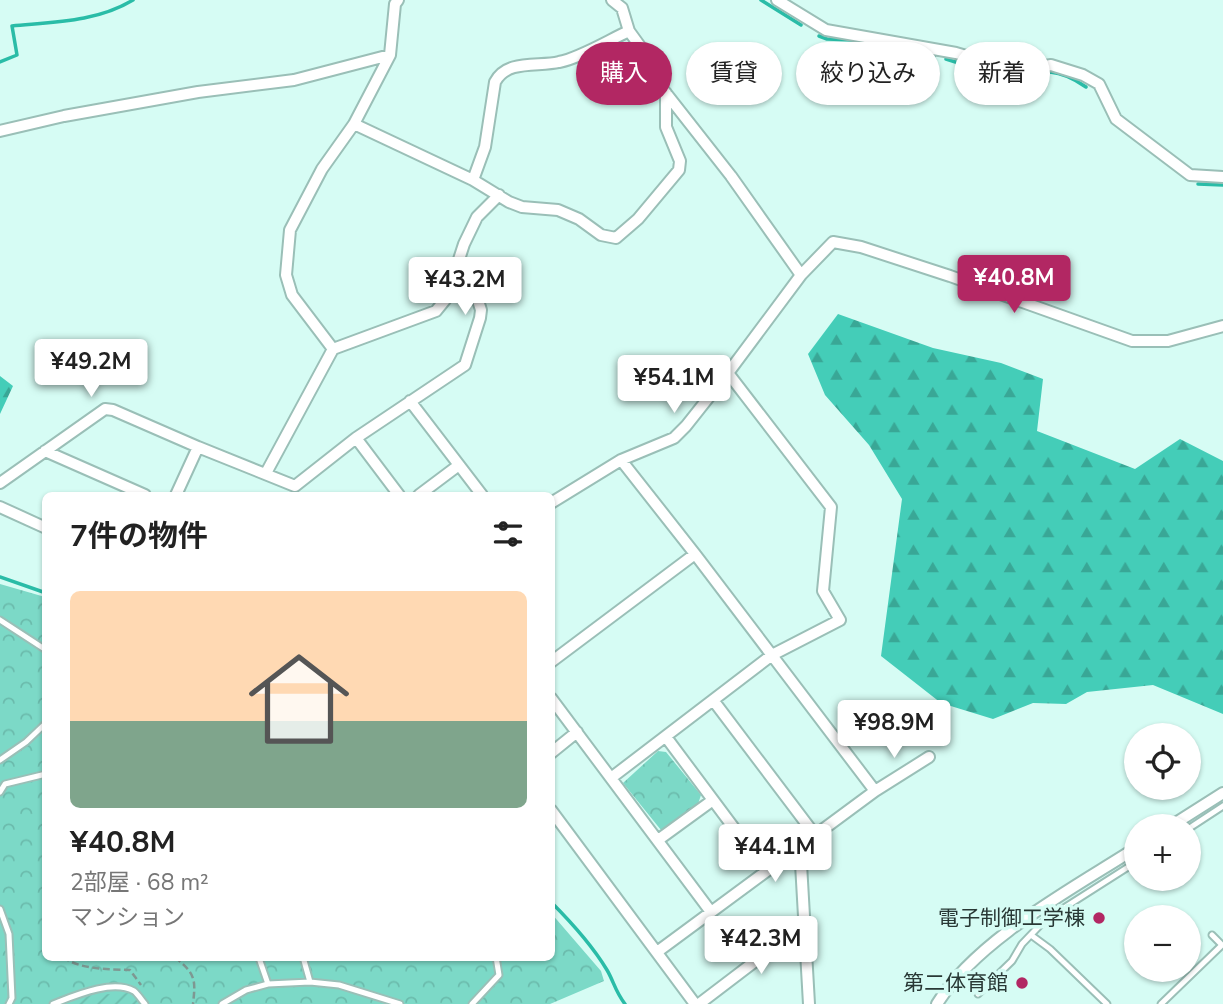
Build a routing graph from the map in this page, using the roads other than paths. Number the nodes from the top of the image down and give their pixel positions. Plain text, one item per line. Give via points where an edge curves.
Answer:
1 (398, 0) edge
2 (612, 0) edge
3 (777, 0) edge
4 (629, 31) junction
5 (637, 42) edge
6 (390, 55) junction
7 (672, 101) edge
8 (666, 105) edge
9 (354, 124) junction
10 (0, 131) edge
11 (1223, 177) edge
12 (473, 180) junction
13 (499, 195) junction
14 (801, 275) junction
15 (451, 284) junction
16 (1223, 326) edge
17 (333, 349) junction
18 (728, 373) junction
19 (410, 401) junction
20 (356, 438) junction
21 (198, 447) junction
22 (45, 451) junction
23 (621, 460) junction
24 (459, 465) junction
25 (266, 473) junction
26 (0, 483) edge
27 (138, 492) edge
28 (177, 492) edge
29 (398, 492) edge
30 (423, 492) edge
31 (480, 492) edge
32 (555, 501) edge
33 (0, 507) edge
34 (42, 526) edge
35 (695, 554) junction
36 (0, 620) edge
37 (42, 647) edge
38 (772, 655) junction
39 (555, 659) edge
40 (713, 700) junction
41 (555, 703) edge
42 (42, 727) edge
43 (577, 732) junction
44 (666, 737) junction
45 (555, 750) edge
46 (929, 757) dead end
47 (0, 760) edge
48 (42, 775) edge
49 (611, 778) junction
50 (875, 791) junction
51 (0, 792) edge
52 (1223, 793) edge
53 (713, 800) junction
54 (1223, 806) edge
55 (1190, 814) edge
56 (555, 815) edge
57 (1201, 820) edge
58 (815, 835) junction
59 (658, 841) junction
60 (800, 846) junction
61 (1124, 856) edge
62 (1124, 870) edge
63 (766, 871) junction
64 (0, 909) edge
65 (711, 912) junction
66 (804, 923) junction
67 (1031, 934) junction
68 (1212, 935) dead end
69 (1223, 945) edge
70 (657, 951) junction
71 (259, 961) edge
72 (304, 961) edge
73 (497, 961) edge
74 (310, 982) junction
75 (268, 984) junction
76 (978, 994) dead end
77 (144, 1002) edge
78 (807, 1003) edge
79 (9, 1004) edge
80 (53, 1004) edge
81 (222, 1004) edge
82 (400, 1004) edge
83 (472, 1004) edge
84 (697, 1004) edge
85 (937, 1004) edge
86 (1107, 1004) edge
87 (1161, 1004) edge

1 - 6 street
2 - 4 street via 622,8
3 - 11 street via 826,30 957,53 1004,67 1051,65 1083,75 1099,84 1116,119 1191,175
4 - 5 street
4 - 12 street via 560,62 499,73 485,148
6 - 9 street
6 - 10 street via 294,80 198,92
7 - 14 street
8 - 13 street via 666,127 680,161 679,170 616,238 601,235 558,211 522,207
9 - 12 street
9 - 17 street via 322,169 290,230 287,246 286,275 292,295
12 - 13 street
13 - 15 street via 477,217
14 - 16 street via 833,242 950,276 1132,341 1168,341
14 - 18 street
15 - 17 street via 449,295 436,311
15 - 19 street via 475,291 481,310 465,365
17 - 25 street
18 - 23 street via 674,438
18 - 38 street via 831,507 823,591 840,620
19 - 20 street
19 - 24 street
20 - 25 street via 295,486
20 - 29 street
21 - 22 street via 105,409
21 - 25 street
21 - 28 street
22 - 26 street
22 - 27 street
23 - 32 street
23 - 35 street
24 - 30 street
24 - 31 street
33 - 34 street
35 - 38 street
35 - 39 street
36 - 37 lane
38 - 40 street
38 - 50 street
40 - 44 street
40 - 58 street
41 - 43 street
42 - 47 lane
43 - 45 street
43 - 49 street
44 - 49 street
44 - 53 street
46 - 50 street
48 - 51 lane via 5,784
49 - 59 street
50 - 58 street
52 - 55 street
53 - 59 street
53 - 63 street
54 - 57 lane
56 - 70 street
58 - 60 street
59 - 65 street
60 - 63 street
60 - 66 street
61 - 85 street via 1014,926 950,982
62 - 67 lane via 1045,920
63 - 65 street
64 - 79 lane via 9,934
65 - 70 street
66 - 78 street
66 - 84 street
67 - 76 lane via 1012,961
67 - 86 lane
68 - 69 lane
69 - 87 lane
70 - 84 street
71 - 75 lane
72 - 74 lane
73 - 83 lane via 499,975
74 - 75 lane
74 - 82 lane via 339,985
75 - 81 lane
77 - 80 lane via 134,991 114,988 90,990

